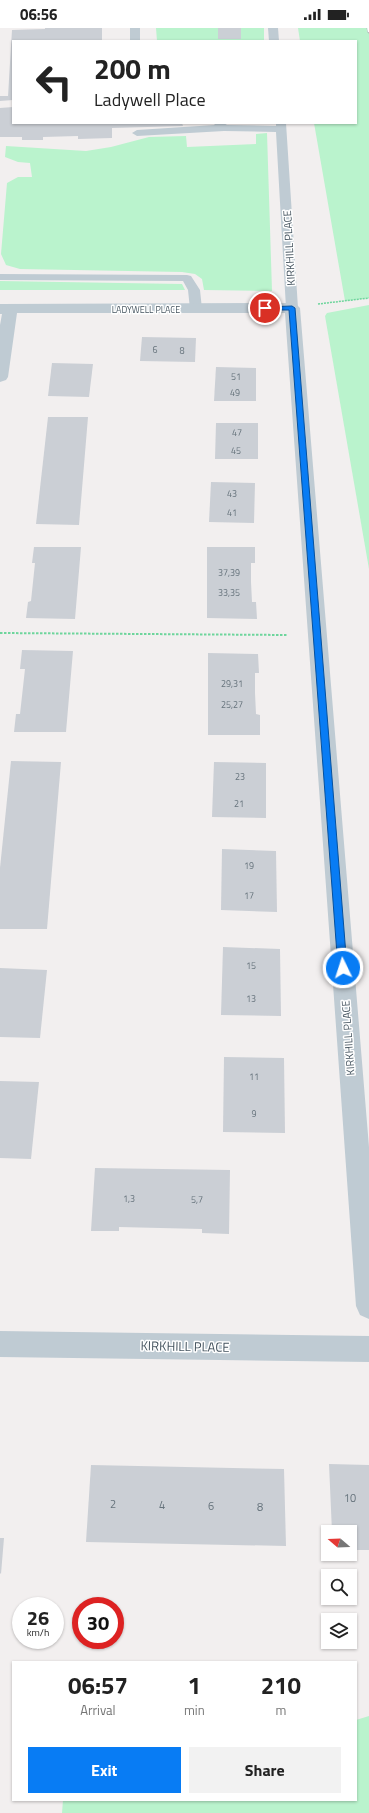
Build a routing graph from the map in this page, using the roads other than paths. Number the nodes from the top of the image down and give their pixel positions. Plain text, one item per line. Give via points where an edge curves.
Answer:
1 (135, 28) edge
2 (273, 28) edge
3 (135, 40) edge
4 (274, 40) edge
5 (221, 126) edge
6 (282, 126) edge
7 (137, 133) dead end
8 (0, 277) edge
9 (292, 308) junction
10 (5, 309) edge
11 (196, 309) junction
12 (0, 377) edge
13 (369, 1306) edge
14 (0, 1344) edge
15 (369, 1349) edge

1 - 3 lane
2 - 4 lane
5 - 6 lane
5 - 7 lane
6 - 9 lane, KIRKHILL PLACE
8 - 11 lane via 187,278 194,290
9 - 11 street, LADYWELL PLACE
9 - 13 street, KIRKHILL PLACE
10 - 11 street, LADYWELL PLACE
10 - 12 street
14 - 15 street, KIRKHILL PLACE

